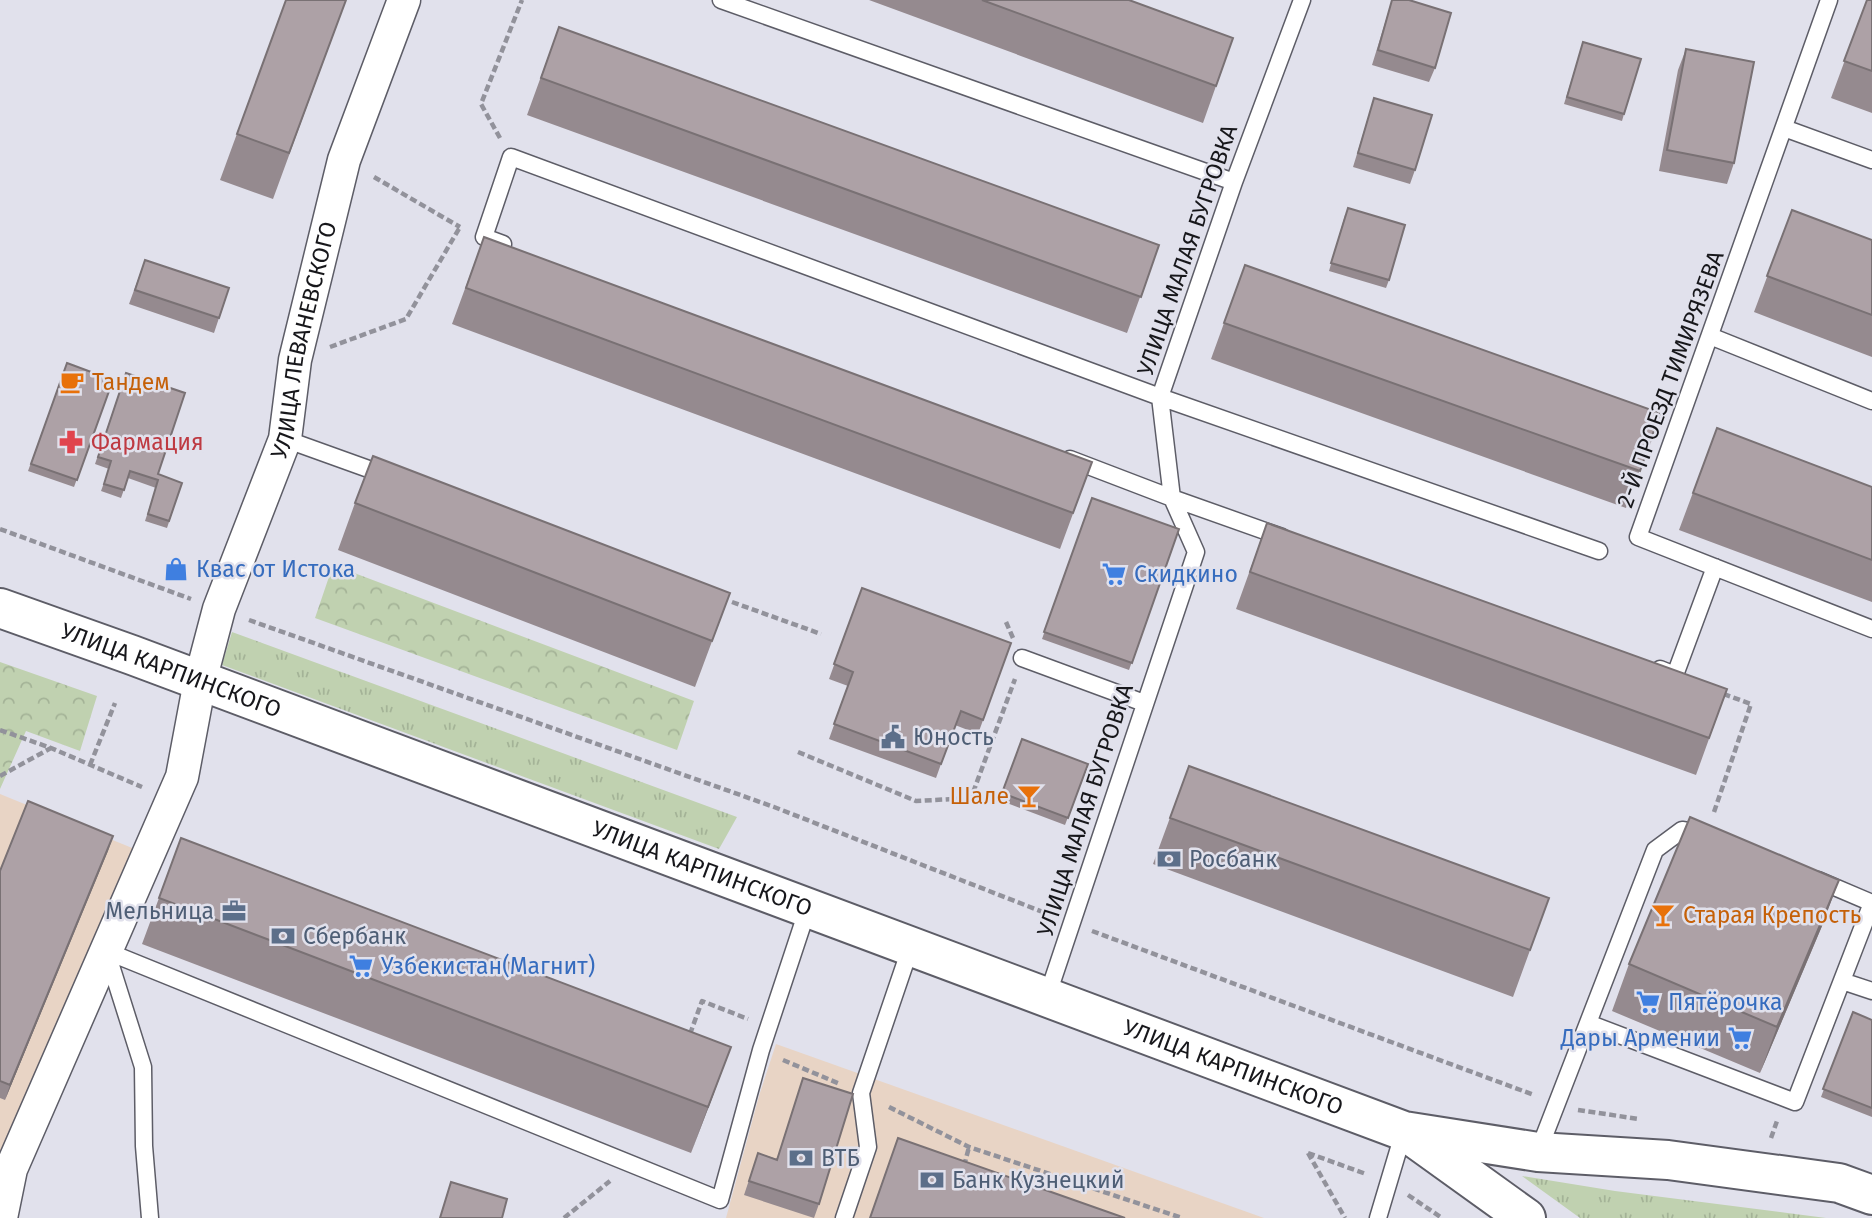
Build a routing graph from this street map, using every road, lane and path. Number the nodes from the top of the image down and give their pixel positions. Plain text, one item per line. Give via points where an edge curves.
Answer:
1 (404, 0) edge
2 (522, 0) edge
3 (721, 0) edge
4 (1302, 0) edge
5 (1829, 0) edge
6 (1784, 128) junction
7 (511, 157) junction
8 (344, 160) junction
9 (1872, 160) edge
10 (1234, 183) junction
11 (460, 227) junction
12 (484, 237) junction
13 (523, 251) edge
14 (1710, 336) junction
15 (295, 360) junction
16 (1160, 397) junction
17 (1872, 401) edge
18 (285, 439) junction
19 (1055, 454) edge
20 (403, 482) edge
21 (1172, 498) junction
22 (0, 529) edge
23 (1301, 543) edge
24 (1599, 551) dead end
25 (1715, 567) junction
26 (732, 602) dead end
27 (0, 608) edge
28 (219, 609) junction
29 (1872, 629) edge
30 (821, 634) dead end
31 (1022, 658) joint
32 (1649, 666) edge
33 (1675, 675) junction
34 (200, 681) junction
35 (115, 703) dead end
36 (1144, 703) junction
37 (0, 730) edge
38 (51, 748) junction
39 (797, 752) dead end
40 (90, 765) junction
41 (0, 776) edge
42 (172, 800) junction
43 (1713, 836) joint
44 (1808, 876) edge
45 (808, 908) junction
46 (1071, 923) junction
47 (911, 946) junction
48 (106, 951) junction
49 (1842, 981) junction
50 (1872, 991) edge
51 (1047, 998) junction
52 (1588, 1023) junction
53 (769, 1026) junction
54 (687, 1044) edge
55 (761, 1050) junction
56 (861, 1093) junction
57 (1557, 1104) junction
58 (1578, 1110) dead end
59 (1404, 1131) junction
60 (970, 1147) junction
61 (1538, 1152) junction
62 (632, 1164) junction
63 (6, 1168) edge
64 (961, 1176) edge
65 (1388, 1182) junction
66 (1861, 1187) edge
67 (1, 1218) edge
68 (150, 1218) edge
69 (564, 1218) edge
70 (844, 1218) edge
71 (1182, 1218) edge
72 (1345, 1218) edge
73 (1378, 1218) edge
74 (1442, 1218) edge
75 (1527, 1218) edge

1 - 8 street, УЛИЦА ЛЕВАНЕВСКОГО
2 - 7 path via 481,104
3 - 10 lane
4 - 10 lane, УЛИЦА МАЛАЯ БУГРОВКА
5 - 6 lane, 2-Й ПРОЕЗД ТИМИРЯЗЕВА
6 - 9 lane
6 - 14 lane, 2-Й ПРОЕЗД ТИМИРЯЗЕВА
7 - 12 lane
7 - 16 lane
8 - 11 path
8 - 15 street, УЛИЦА ЛЕВАНЕВСКОГО
10 - 16 lane, УЛИЦА МАЛАЯ БУГРОВКА
11 - 12 path
11 - 15 path via 406,319
12 - 13 lane
14 - 17 lane
14 - 25 lane, 2-Й ПРОЕЗД ТИМИРЯЗЕВА via 1638,537
15 - 18 street, УЛИЦА ЛЕВАНЕВСКОГО
16 - 21 lane, УЛИЦА МАЛАЯ БУГРОВКА
16 - 24 lane
18 - 20 lane
18 - 28 street, УЛИЦА ЛЕВАНЕВСКОГО
19 - 21 lane
21 - 23 lane
21 - 36 lane, УЛИЦА МАЛАЯ БУГРОВКА via 1196,552
22 - 28 path
25 - 29 lane, 2-Й ПРОЕЗД ТИМИРЯЗЕВА
25 - 33 lane
26 - 30 path
27 - 34 main road, УЛИЦА КАРПИНСКОГО
28 - 34 street, УЛИЦА ЛЕВАНЕВСКОГО
28 - 46 path via 774,807
31 - 36 lane
31 - 39 path via 971,798 916,800
32 - 33 lane
33 - 43 path via 1751,704
34 - 42 street, УЛИЦА ЛЕВАНЕВСКОГО via 182,777
34 - 45 main road, УЛИЦА КАРПИНСКОГО
35 - 40 path
36 - 46 lane, УЛИЦА МАЛАЯ БУГРОВКА
37 - 38 path
38 - 40 path
38 - 41 path
40 - 42 path
42 - 48 street, УЛИЦА ЛЕВАНЕВСКОГО
43 - 52 lane via 1682,830 1656,850
44 - 49 lane via 1872,903
45 - 47 main road, УЛИЦА КАРПИНСКОГО
45 - 53 lane
46 - 51 lane, УЛИЦА МАЛАЯ БУГРОВКА
46 - 57 path
47 - 51 main road, УЛИЦА КАРПИНСКОГО
47 - 56 lane
48 - 62 lane
48 - 63 street, УЛИЦА ЛЕВАНЕВСКОГО
48 - 68 lane via 144,1067
49 - 50 lane
49 - 52 lane via 1795,1101
51 - 59 main road, УЛИЦА КАРПИНСКОГО
52 - 57 lane
53 - 54 path via 702,1001
53 - 55 lane
55 - 56 path
55 - 62 lane via 720,1200
56 - 60 path
56 - 70 lane via 868,1147
57 - 58 path
57 - 61 lane
59 - 61 main road, УЛИЦА КАРПИНСКОГО
59 - 65 lane
59 - 75 main road, УЛИЦА КАРПИНСКОГО
60 - 64 path
60 - 71 path
61 - 66 main road, УЛИЦА КАРПИНСКОГО via 1668,1160
62 - 69 path
63 - 67 street, УЛИЦА ЛЕВАНЕВСКОГО
65 - 72 path via 1308,1153
65 - 73 lane
65 - 74 path

